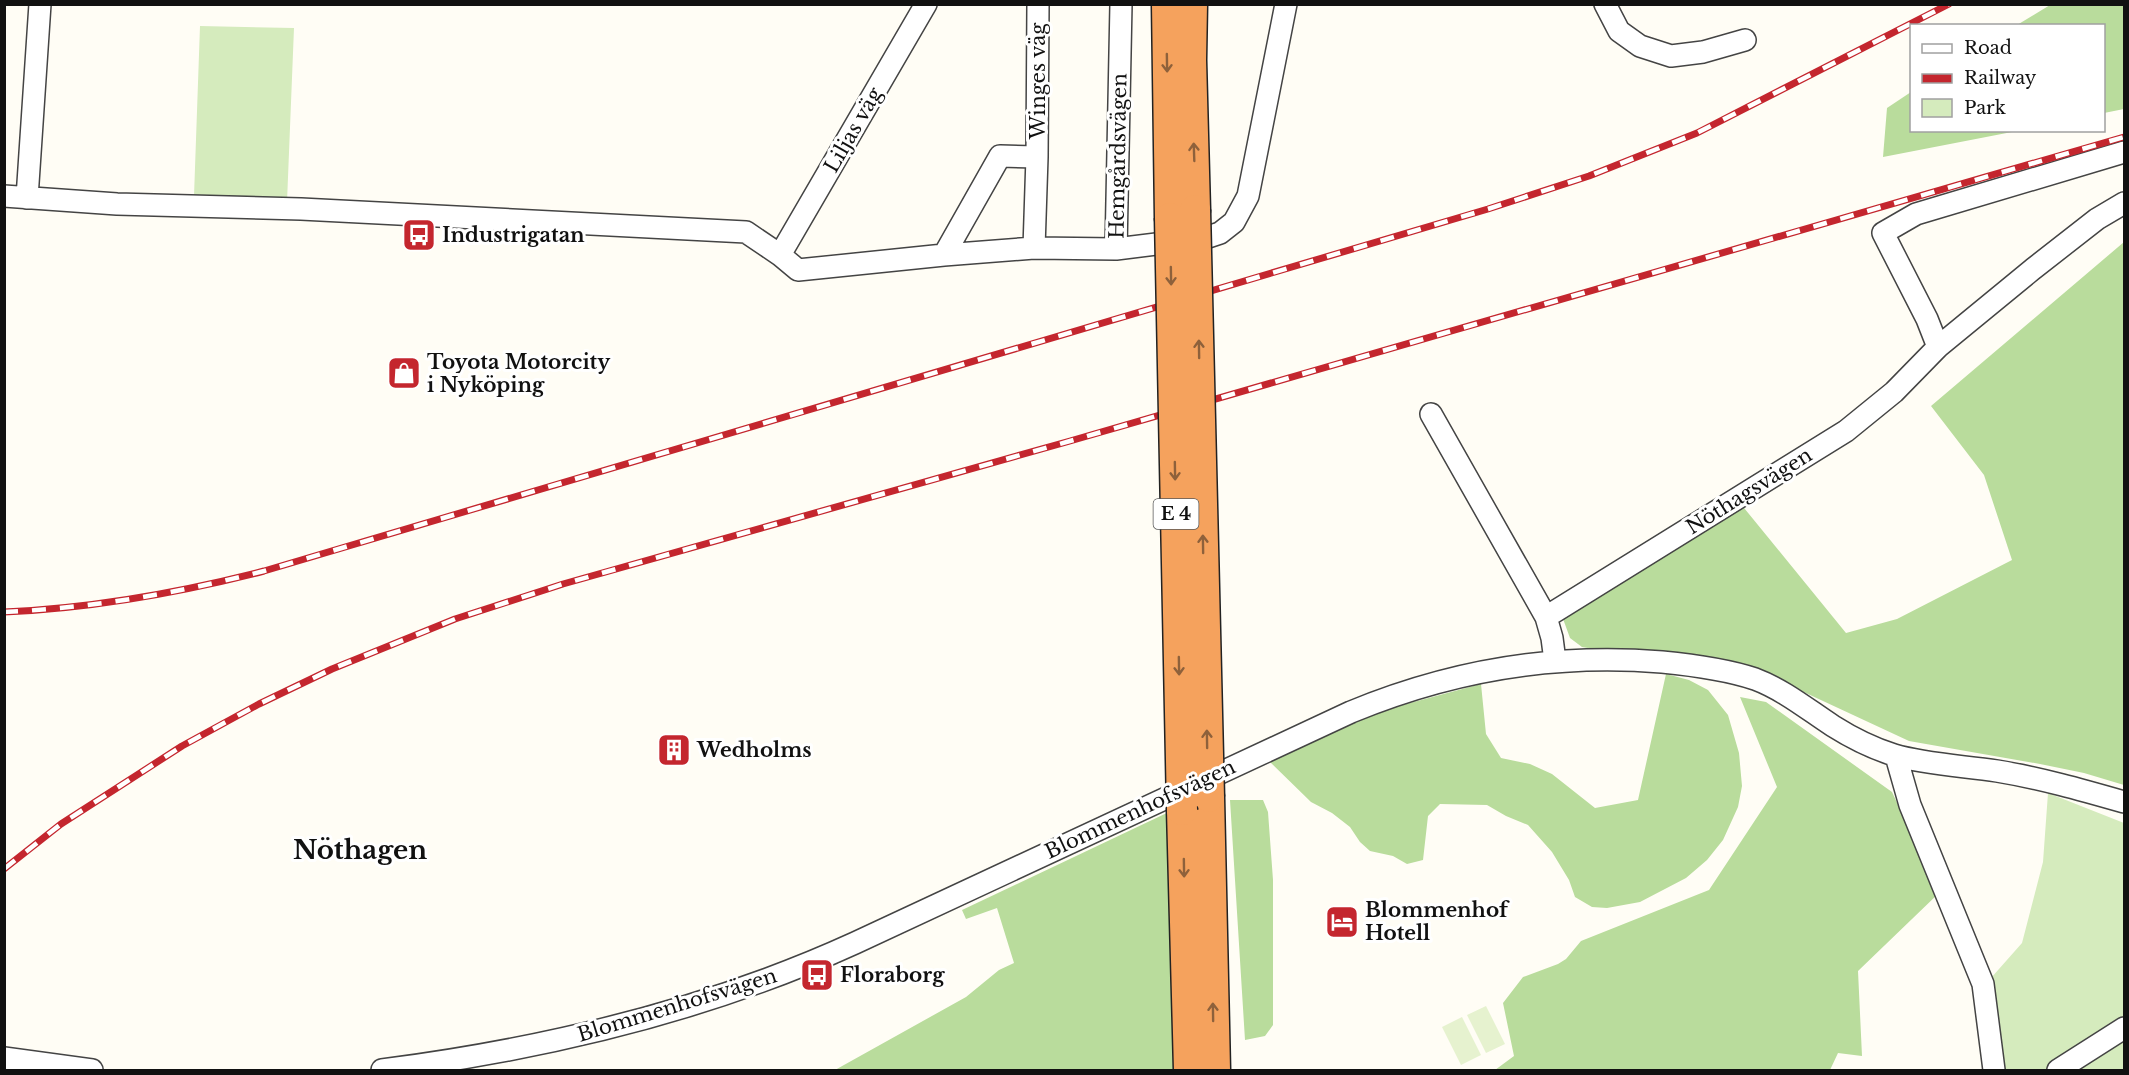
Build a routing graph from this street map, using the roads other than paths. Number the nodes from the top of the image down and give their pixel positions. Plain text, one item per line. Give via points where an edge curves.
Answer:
1 (40, 4) edge
2 (926, 4) edge
3 (1038, 4) edge
4 (1121, 4) edge
5 (1167, 4) edge
6 (1192, 4) edge
7 (1287, 4) edge
8 (1605, 4) edge
9 (1745, 40) dead end
10 (2124, 152) edge
11 (1037, 158) junction
12 (4, 196) edge
13 (27, 198) junction
14 (2124, 203) edge
15 (1183, 214) junction
16 (1034, 248) junction
17 (1116, 249) junction
18 (780, 255) junction
19 (944, 255) junction
20 (1938, 347) junction
21 (1431, 414) dead end
22 (1545, 616) junction
23 (1555, 661) junction
24 (1896, 756) junction
25 (2124, 802) edge
26 (1196, 803) junction
27 (2124, 1028) edge
28 (4, 1058) edge
29 (385, 1070) edge
30 (92, 1071) edge
31 (1189, 1071) edge
32 (1215, 1071) edge
33 (1994, 1071) edge
34 (2058, 1071) edge

1 - 13 street
2 - 18 street, Liljas väg
3 - 11 street, Winges väg
4 - 17 street, Hemgårdsvägen
5 -> 15 highway, E 4
15 -> 6 highway, E 4
7 - 17 street, Hemgårdsvägen via 1248,196 1234,222 1205,238
8 - 9 street via 1622,33 1640,46 1671,56
10 - 20 street via 1916,214 1882,233
11 - 16 street, Winges väg
11 - 19 street, Winges väg via 999,156
12 - 13 street
13 - 18 street via 746,232
14 - 20 street, Nöthagsvägen via 2097,219
15 - 26 highway, E 4, bridge
16 - 17 street
16 - 19 street
18 - 19 street via 798,270
20 - 22 street, Nöthagsvägen via 1894,392 1846,431
21 - 22 street
22 - 23 street
23 - 24 street, Blommenhofsvägen via 1609,659 1722,670 1784,692 1865,745
23 - 29 street, Blommenhofsvägen via 1464,676 1377,701 808,965 741,990 575,1036
24 - 25 street, Blommenhofsvägen via 2000,772
24 - 33 street via 1910,805 1983,984
26 -> 31 highway, E 4
32 -> 26 highway, E 4
27 - 34 street
28 - 30 street

